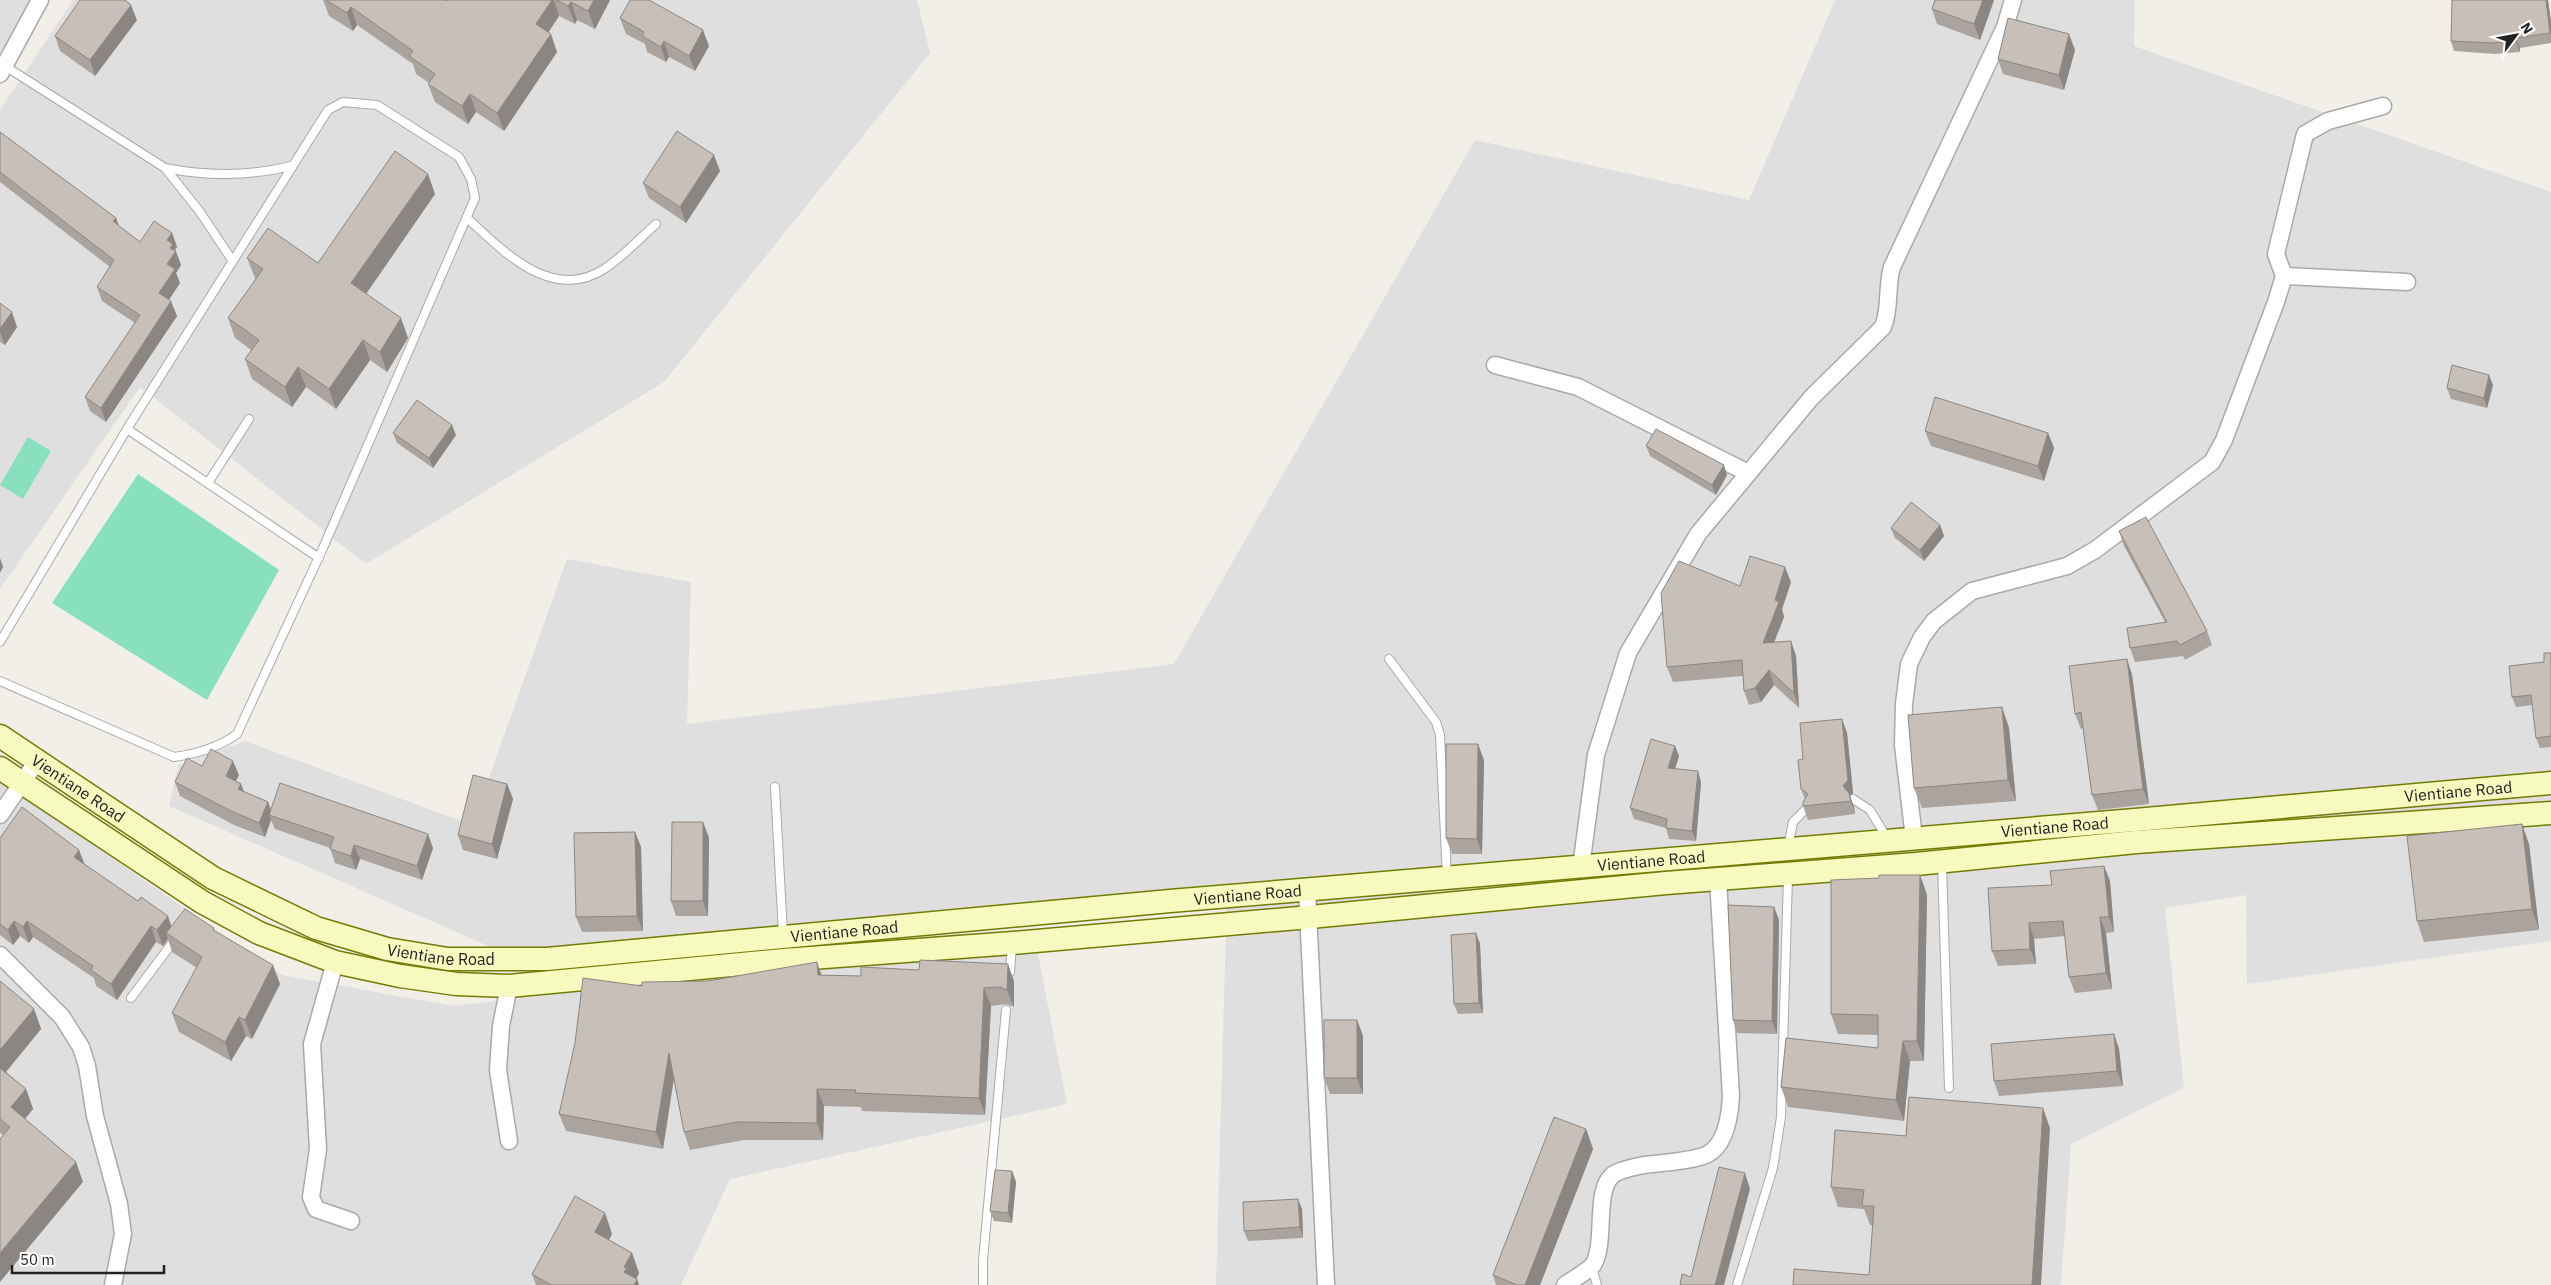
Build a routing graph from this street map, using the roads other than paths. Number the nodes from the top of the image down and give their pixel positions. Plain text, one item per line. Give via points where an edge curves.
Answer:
1 (40, 0) edge
2 (2013, 0) edge
3 (2, 70) edge
4 (2383, 106) dead end
5 (291, 166) junction
6 (165, 168) junction
7 (467, 218) junction
8 (656, 224) dead end
9 (232, 260) junction
10 (2284, 276) junction
11 (2406, 282) dead end
12 (1495, 365) dead end
13 (249, 419) dead end
14 (127, 429) junction
15 (1748, 473) junction
16 (208, 483) junction
17 (319, 558) junction
18 (0, 642) edge
19 (1389, 659) dead end
20 (0, 680) edge
21 (0, 736) edge
22 (37, 761) junction
23 (0, 768) edge
24 (22, 782) junction
25 (2551, 782) edge
26 (775, 787) dead end
27 (1853, 800) edge
28 (1807, 808) edge
29 (2551, 813) edge
30 (0, 815) edge
31 (1914, 838) junction
32 (1888, 840) junction
33 (1788, 849) junction
34 (1942, 861) junction
35 (1581, 868) junction
36 (1788, 874) junction
37 (1447, 878) junction
38 (1718, 880) junction
39 (1307, 890) junction
40 (1310, 917) junction
41 (178, 934) edge
42 (783, 938) junction
43 (1012, 943) junction
44 (0, 956) edge
45 (335, 962) junction
46 (1010, 972) edge
47 (509, 986) junction
48 (131, 998) dead end
49 (1006, 1010) dead end
50 (1949, 1088) dead end
51 (509, 1140) dead end
52 (352, 1221) dead end
53 (1592, 1267) junction
54 (112, 1285) edge
55 (984, 1285) edge
56 (1326, 1285) edge
57 (1565, 1285) edge
58 (1597, 1285) edge
59 (1736, 1285) edge

1 - 3 street
2 - 15 street via 2006,28 1892,267 1889,311 1883,327 1811,398
3 - 6 lane
4 - 10 street via 2328,121 2305,134 2276,254
5 - 6 lane via 266,173 239,174
5 - 7 lane via 328,110 343,102 378,105 459,157 471,178 475,198
5 - 9 lane
6 - 9 lane
7 - 8 lane via 507,255 552,280 580,280 604,269
7 - 17 lane
9 - 14 lane
10 - 11 street
10 - 31 street via 2224,440 2212,462 2095,550 2067,566 1972,591 1934,621 1922,637 1909,664 1904,704 1903,745
12 - 15 street via 1578,387
13 - 16 lane
14 - 16 lane
14 - 18 lane
15 - 35 street via 1698,534 1628,653 1596,755
16 - 17 lane
17 - 20 lane via 237,734 193,754 174,757
19 - 37 lane via 1436,722 1440,735
21 - 22 main road, Vientiane Road
22 - 24 street
22 - 42 main road, Vientiane Road via 213,878 316,928 386,949 448,959 547,958
23 - 24 main road
24 - 30 street
24 - 45 main road via 199,906
25 - 31 main road, Vientiane Road
26 - 42 lane
27 - 32 lane via 1870,810
28 - 33 lane via 1793,822
29 - 34 main road via 2136,842
31 - 32 main road, Vientiane Road
32 - 33 main road, Vientiane Road
33 - 35 main road, Vientiane Road
34 - 36 main road
34 - 50 lane
35 - 37 main road, Vientiane Road
36 - 38 main road
36 - 59 lane via 1781,1117 1773,1168
37 - 39 main road, Vientiane Road
38 - 40 main road
38 - 53 street via 1731,1096 1726,1127 1718,1145 1708,1154 1638,1166 1611,1177 1604,1192
39 - 40 street
39 - 42 main road, Vientiane Road
40 - 43 main road
40 - 56 street
41 - 48 lane
43 - 46 lane
43 - 47 main road
44 - 54 street via 62,1017 81,1047 94,1116 119,1204 123,1234
45 - 47 main road via 456,984
45 - 52 street via 312,1044 318,1149 311,1197 316,1209
47 - 51 street via 501,1026 498,1070
49 - 55 lane via 983,1260
53 - 57 street
53 - 58 lane

